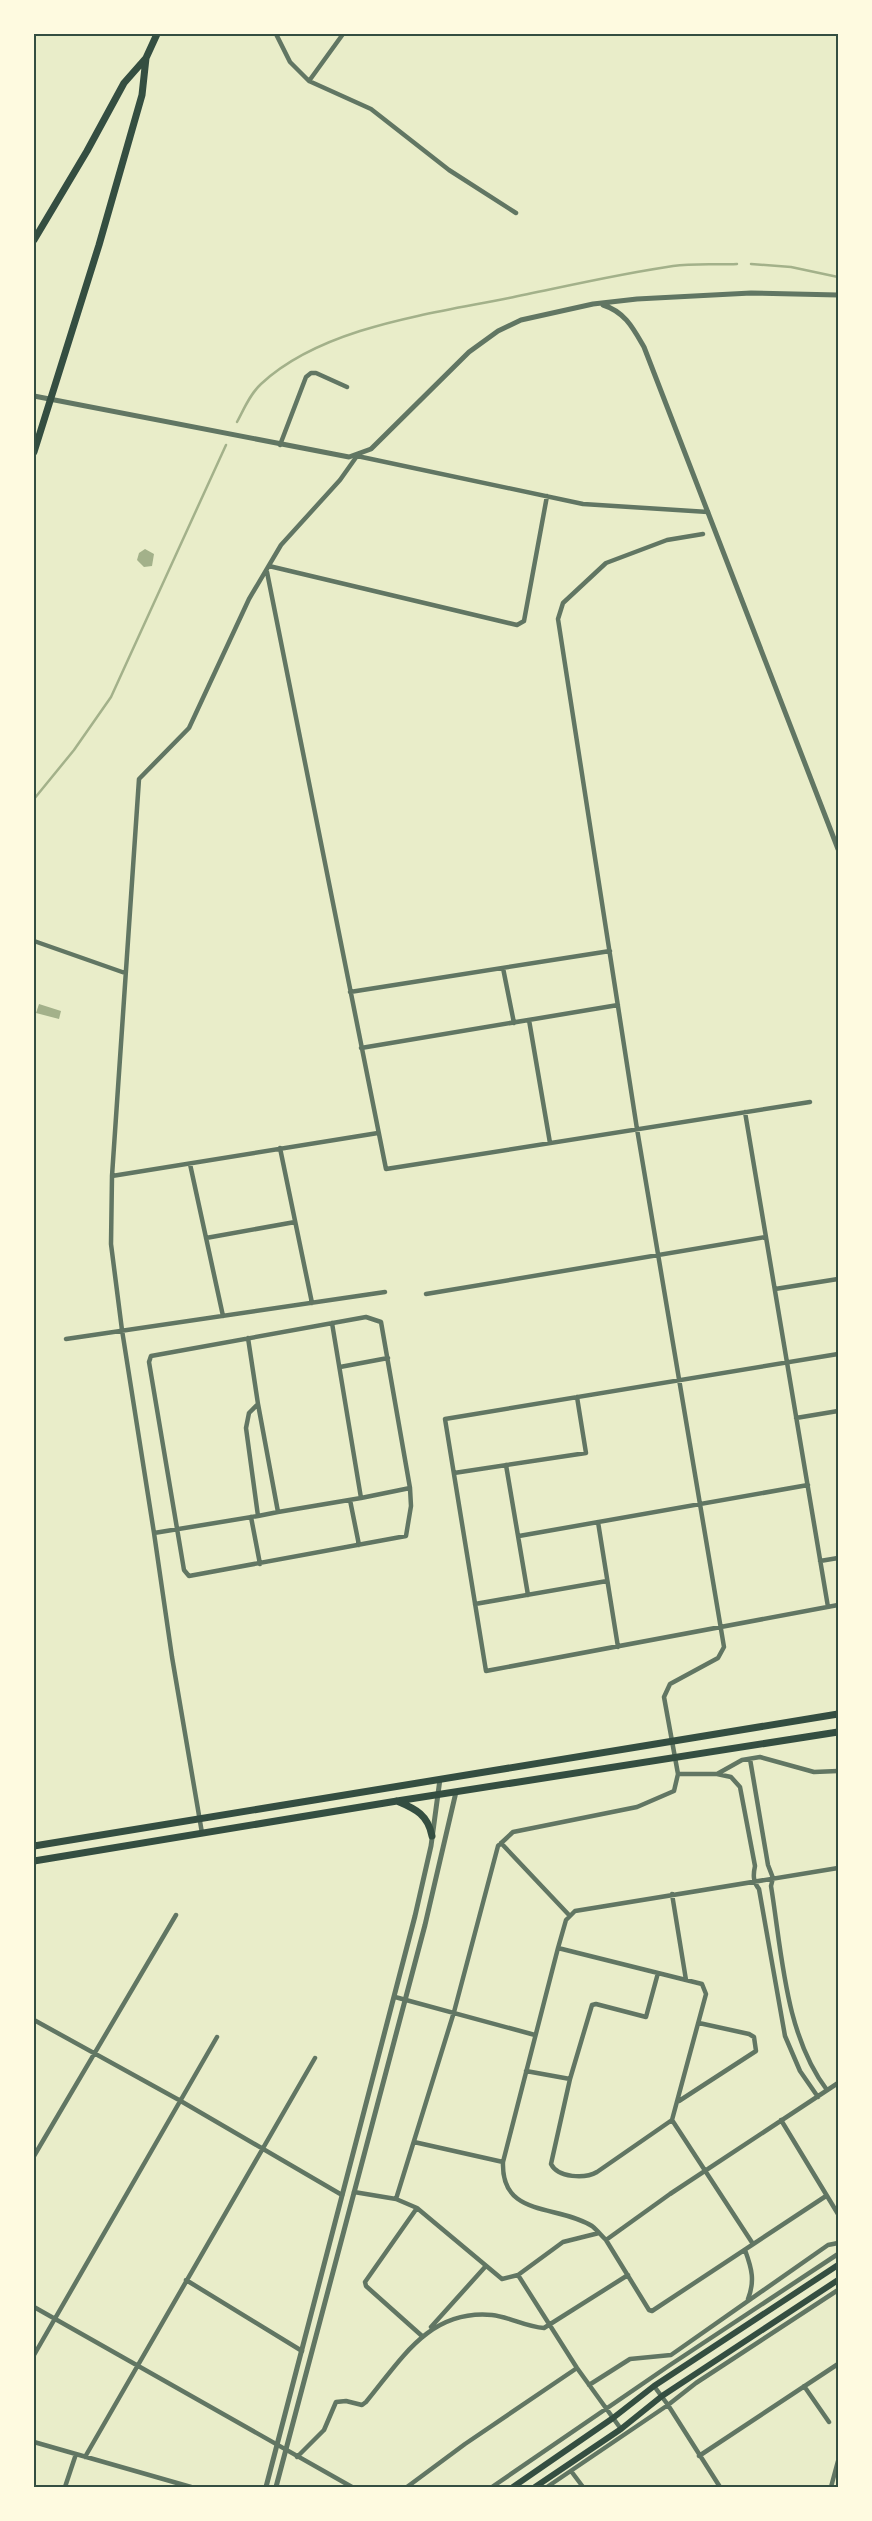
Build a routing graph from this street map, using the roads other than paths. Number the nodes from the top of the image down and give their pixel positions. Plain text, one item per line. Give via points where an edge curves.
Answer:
1 (157, 34) edge
2 (276, 34) edge
3 (343, 34) edge
4 (146, 58) junction
5 (309, 81) junction
6 (516, 213) dead end
7 (34, 240) edge
8 (838, 296) edge
9 (600, 304) junction
10 (346, 387) dead end
11 (34, 396) edge
12 (50, 400) junction
13 (280, 444) junction
14 (34, 452) edge
15 (357, 456) junction
16 (547, 496) junction
17 (708, 512) junction
18 (702, 534) dead end
19 (269, 566) junction
20 (267, 572) junction
21 (836, 841) edge
22 (838, 849) edge
23 (34, 941) edge
24 (610, 951) junction
25 (503, 968) junction
26 (125, 973) junction
27 (350, 992) junction
28 (618, 1005) junction
29 (529, 1020) junction
30 (514, 1023) junction
31 (361, 1048) junction
32 (810, 1102) dead end
33 (745, 1112) junction
34 (637, 1129) junction
35 (378, 1133) junction
36 (550, 1143) junction
37 (280, 1148) junction
38 (190, 1164) junction
39 (112, 1176) junction
40 (295, 1222) junction
41 (766, 1237) junction
42 (206, 1238) junction
43 (659, 1255) junction
44 (838, 1279) edge
45 (774, 1290) junction
46 (385, 1292) dead end
47 (426, 1294) dead end
48 (312, 1303) junction
49 (223, 1316) junction
50 (332, 1323) junction
51 (122, 1330) junction
52 (248, 1338) junction
53 (66, 1339) dead end
54 (838, 1354) edge
55 (388, 1358) junction
56 (786, 1363) junction
57 (340, 1367) junction
58 (681, 1380) junction
59 (577, 1397) junction
60 (258, 1404) junction
61 (838, 1411) edge
62 (796, 1418) junction
63 (506, 1466) junction
64 (454, 1474) junction
65 (808, 1485) junction
66 (410, 1488) junction
67 (361, 1498) junction
68 (350, 1500) junction
69 (701, 1504) junction
70 (278, 1512) junction
71 (258, 1516) junction
72 (251, 1517) junction
73 (598, 1522) junction
74 (177, 1529) junction
75 (154, 1533) junction
76 (519, 1536) junction
77 (359, 1545) junction
78 (838, 1558) edge
79 (820, 1561) junction
80 (260, 1564) junction
81 (607, 1581) junction
82 (528, 1595) junction
83 (475, 1604) junction
84 (838, 1605) edge
85 (828, 1607) junction
86 (721, 1628) junction
87 (618, 1647) junction
88 (838, 1714) edge
89 (838, 1732) edge
90 (672, 1741) junction
91 (675, 1757) junction
92 (750, 1759) junction
93 (838, 1771) edge
94 (678, 1774) junction
95 (717, 1774) junction
96 (440, 1780) junction
97 (456, 1792) junction
98 (438, 1795) junction
99 (397, 1801) junction
100 (199, 1818) junction
101 (202, 1833) junction
102 (432, 1836) junction
103 (501, 1843) junction
104 (34, 1846) edge
105 (34, 1861) edge
106 (838, 1868) edge
107 (773, 1878) junction
108 (754, 1881) junction
109 (672, 1894) junction
110 (176, 1915) dead end
111 (569, 1915) junction
112 (558, 1948) junction
113 (658, 1973) junction
114 (686, 1980) junction
115 (395, 1997) junction
116 (405, 2000) junction
117 (454, 2012) junction
118 (34, 2020) edge
119 (699, 2023) junction
120 (535, 2035) junction
121 (217, 2037) dead end
122 (94, 2054) junction
123 (316, 2058) dead end
124 (526, 2071) junction
125 (570, 2079) junction
126 (838, 2083) edge
127 (827, 2090) junction
128 (818, 2097) junction
129 (179, 2100) junction
130 (679, 2101) junction
131 (672, 2120) junction
132 (781, 2120) junction
133 (414, 2142) junction
134 (264, 2148) junction
135 (34, 2156) edge
136 (502, 2162) junction
137 (705, 2170) junction
138 (354, 2192) junction
139 (342, 2195) junction
140 (826, 2196) junction
141 (396, 2199) junction
142 (417, 2208) junction
143 (838, 2214) edge
144 (599, 2233) junction
145 (606, 2240) junction
146 (838, 2243) edge
147 (753, 2244) junction
148 (745, 2250) junction
149 (838, 2254) edge
150 (838, 2265) edge
151 (486, 2267) junction
152 (518, 2274) junction
153 (628, 2275) junction
154 (186, 2280) junction
155 (838, 2280) edge
156 (838, 2290) edge
157 (747, 2301) junction
158 (34, 2307) edge
159 (56, 2320) junction
160 (551, 2324) junction
161 (424, 2334) junction
162 (302, 2351) junction
163 (34, 2355) edge
164 (838, 2364) edge
165 (138, 2368) junction
166 (577, 2368) junction
167 (589, 2385) junction
168 (654, 2386) junction
169 (804, 2386) junction
170 (662, 2396) junction
171 (668, 2405) junction
172 (608, 2410) junction
173 (614, 2418) junction
174 (829, 2422) dead end
175 (621, 2429) junction
176 (34, 2442) edge
177 (278, 2446) junction
178 (286, 2450) junction
179 (76, 2454) junction
180 (699, 2456) junction
181 (85, 2457) junction
182 (297, 2457) junction
183 (838, 2461) edge
184 (571, 2471) junction
185 (65, 2487) edge
186 (191, 2487) edge
187 (266, 2487) edge
188 (276, 2487) edge
189 (352, 2487) edge
190 (408, 2487) edge
191 (492, 2487) edge
192 (513, 2487) edge
193 (536, 2487) edge
194 (546, 2487) edge
195 (583, 2487) edge
196 (720, 2487) edge
197 (831, 2487) edge

1 - 4 main road
2 - 5 street via 290,62
3 - 5 street
4 - 7 main road via 124,83
4 - 12 main road via 142,95
5 - 6 street via 371,109 449,170
8 - 9 street via 738,293
9 - 15 street via 522,320 490,336 469,352 371,449
9 - 17 street via 622,314 644,347
10 - 13 street via 310,373
11 - 12 street
12 - 13 street
12 - 14 main road
13 - 15 street via 340,456
15 - 16 street
15 - 19 street via 340,480 281,545
16 - 17 street via 583,504
16 - 19 street via 524,621 517,625
17 - 21 street
18 - 24 street via 667,540 606,563 568,598 559,611 559,635
19 - 20 street
20 - 26 street via 249,599 189,728 140,779
20 - 27 street
21 - 22 street
23 - 26 street
24 - 25 street
24 - 28 street
25 - 27 street
25 - 30 street
26 - 39 street
27 - 31 street
28 - 29 street
28 - 34 street
29 - 30 street
29 - 36 street
30 - 31 street
31 - 35 street
32 - 33 street
33 - 34 street
33 - 41 street
34 - 36 street
34 - 43 street
35 - 36 street via 386,1169
35 - 37 street
37 - 38 street
37 - 40 street
38 - 39 street
38 - 42 street
39 - 51 street via 110,1238
40 - 42 street
40 - 48 street
41 - 43 street
41 - 45 street
42 - 49 street
43 - 47 street
43 - 58 street
44 - 45 street
45 - 56 street
46 - 48 street
48 - 49 street
49 - 51 street
50 - 52 street
50 - 55 street via 366,1317 378,1319
50 - 57 street
51 - 53 street
51 - 75 street
52 - 60 street
52 - 74 street via 160,1353 150,1358
54 - 56 street
55 - 57 street
55 - 66 street
56 - 58 street
56 - 62 street
57 - 67 street
58 - 59 street
58 - 69 street
59 - 63 street via 586,1453
59 - 64 street via 445,1419
60 - 70 street
60 - 71 street via 249,1413 246,1428
61 - 62 street
62 - 65 street
63 - 64 street
63 - 76 street
64 - 83 street
65 - 69 street
65 - 79 street
66 - 67 street
66 - 77 street via 406,1536
67 - 68 street
68 - 70 street
68 - 77 street
69 - 73 street
69 - 86 street
70 - 71 street
71 - 72 street
72 - 74 street
72 - 80 street
73 - 76 street
73 - 81 street
74 - 75 street
74 - 80 street via 184,1570 189,1576
75 - 100 street
76 - 82 street
77 - 80 street
78 - 79 street
79 - 85 street
81 - 82 street
81 - 87 street
82 - 83 street
83 - 87 street via 486,1671
84 - 85 street
85 - 86 street
86 - 87 street
86 - 90 street via 724,1647 718,1658 670,1684 664,1697
88 - 90 main road
89 - 91 main road
90 - 91 street
90 - 96 main road
91 - 94 street
91 - 97 main road
92 - 93 street via 760,1757 814,1772
92 - 95 street
92 - 107 street
94 - 95 street
94 - 103 street via 674,1791 637,1807 513,1832
95 - 108 street via 731,1777 740,1787 755,1866
96 - 98 street
96 - 100 main road
97 - 98 main road
97 - 116 street
98 - 99 main road
98 - 102 street
99 - 101 main road
99 - 102 main road via 421,1812 427,1819
100 - 101 street
100 - 104 main road
101 - 105 main road
102 - 115 street
103 - 111 street
103 - 117 street
106 - 107 street
107 - 108 street
107 - 127 street via 794,2022 813,2071
108 - 109 street
108 - 128 street via 759,1890 786,2036 800,2071
109 - 111 street via 575,1911
109 - 114 street
110 - 122 street
111 - 112 street
112 - 113 street
112 - 120 street
113 - 114 street
113 - 125 street via 646,2017 592,2005
114 - 119 street via 706,1988
115 - 116 street
115 - 139 street
116 - 117 street
116 - 138 street
117 - 120 street
117 - 133 street
118 - 122 street
119 - 130 street
119 - 130 street via 749,2034 754,2037 756,2050
120 - 124 street
121 - 129 street
122 - 129 street
122 - 135 street
123 - 134 street
124 - 125 street
124 - 136 street
125 - 131 street via 552,2164 555,2169 588,2177
126 - 127 street
127 - 128 street
128 - 132 street
129 - 134 street
129 - 159 street
130 - 131 street
131 - 137 street
132 - 137 street
132 - 140 street
133 - 136 street
133 - 141 street
134 - 139 street
134 - 154 street
136 - 144 street via 507,2189 520,2202 578,2220
137 - 145 street
137 - 147 street
138 - 141 street
138 - 178 street
139 - 162 street
140 - 143 street
140 - 147 street
141 - 142 street
142 - 151 street
142 - 161 street via 365,2282
144 - 145 street
144 - 152 street via 557,2246
145 - 153 street
146 - 157 street via 828,2245
147 - 148 street
148 - 153 street via 652,2311
148 - 157 street via 754,2283
149 - 172 street
150 - 168 main road
151 - 152 street via 502,2279
151 - 161 street
152 - 160 street
153 - 160 street
154 - 162 street
154 - 165 street
155 - 170 main road
156 - 171 street via 696,2383
157 - 167 street via 671,2355 630,2359
158 - 159 street
159 - 163 street
159 - 165 street
160 - 161 street via 538,2328 504,2317 479,2315 450,2320
160 - 166 street
161 - 182 street via 366,2402 362,2405 336,2402 324,2430
162 - 177 street
164 - 169 street
165 - 177 street
165 - 181 street
166 - 167 street
166 - 190 street
167 - 172 street
168 - 170 street
168 - 173 main road
169 - 174 street
169 - 180 street
170 - 171 street
170 - 175 main road
171 - 180 street
171 - 184 street
172 - 173 street
172 - 191 street
173 - 175 street
173 - 192 main road
175 - 193 main road
176 - 179 street
177 - 178 street
177 - 187 street
178 - 182 street
178 - 188 street
179 - 181 street
179 - 185 street
180 - 196 street
181 - 186 street
182 - 189 street
183 - 197 street
184 - 194 street
184 - 195 street

